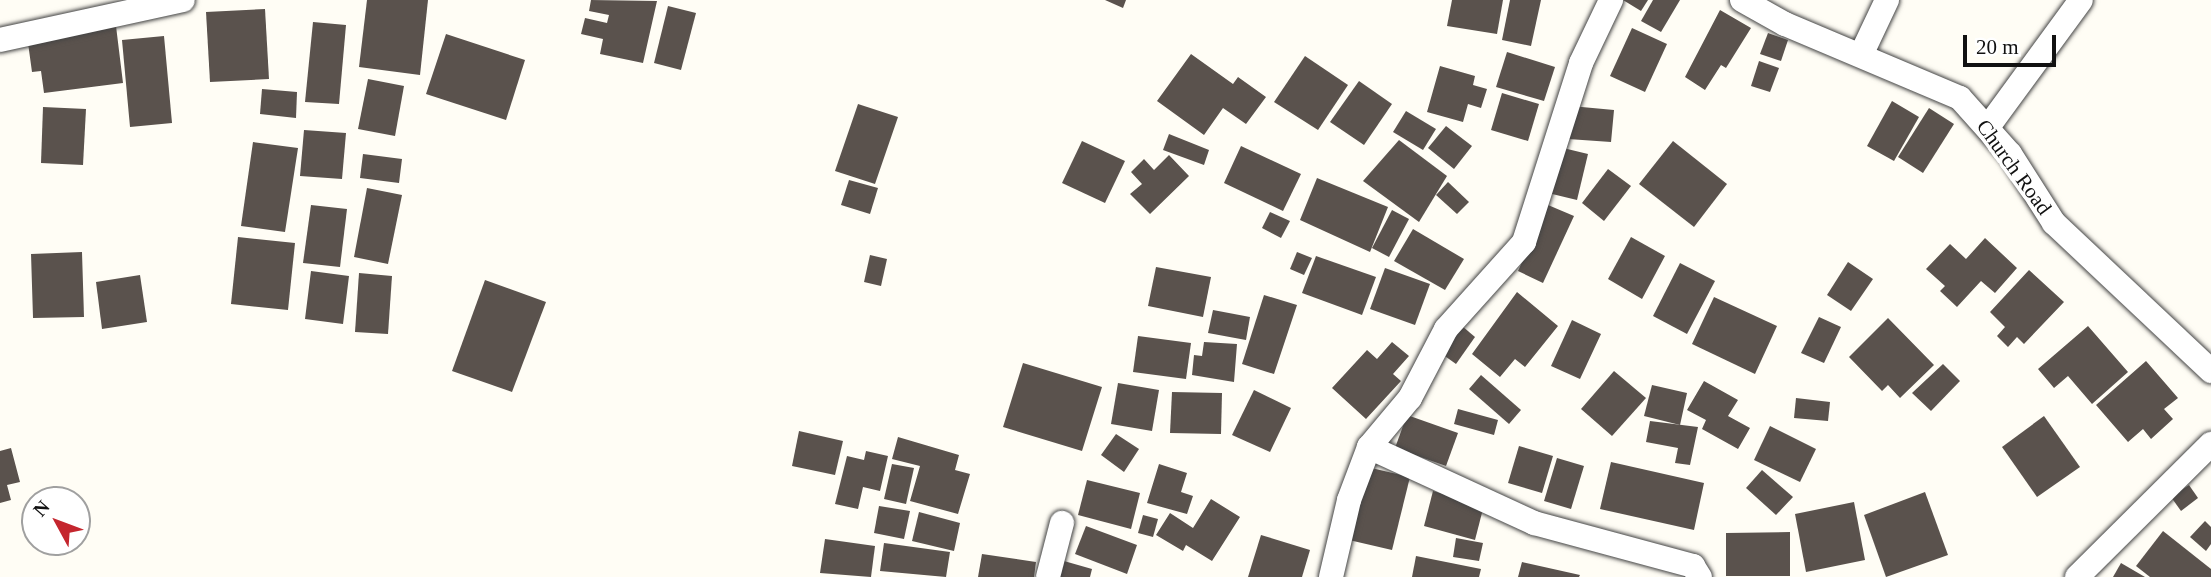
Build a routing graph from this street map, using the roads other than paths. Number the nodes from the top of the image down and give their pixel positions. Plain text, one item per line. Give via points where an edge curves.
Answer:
1 (183, 0) edge
2 (1611, 0) edge
3 (1742, 0) edge
4 (1887, 0) edge
5 (2081, 0) edge
6 (0, 40) edge
7 (1861, 55) junction
8 (1988, 127) junction
9 (2208, 364) edge
10 (2211, 444) edge
11 (1369, 447) junction
12 (1062, 523) dead end
13 (1048, 577) edge
14 (1331, 577) edge
15 (1700, 577) edge
16 (2077, 577) edge

1 - 6 street
2 - 11 street via 1577,75 1524,243 1446,329 1410,398
3 - 7 street, Church Road
4 - 7 street
5 - 8 street
7 - 8 street, Church Road via 1960,98
8 - 9 street, Church Road via 2054,223
10 - 16 street
11 - 14 street via 1349,499
11 - 15 street via 1534,523 1693,566
12 - 13 street

